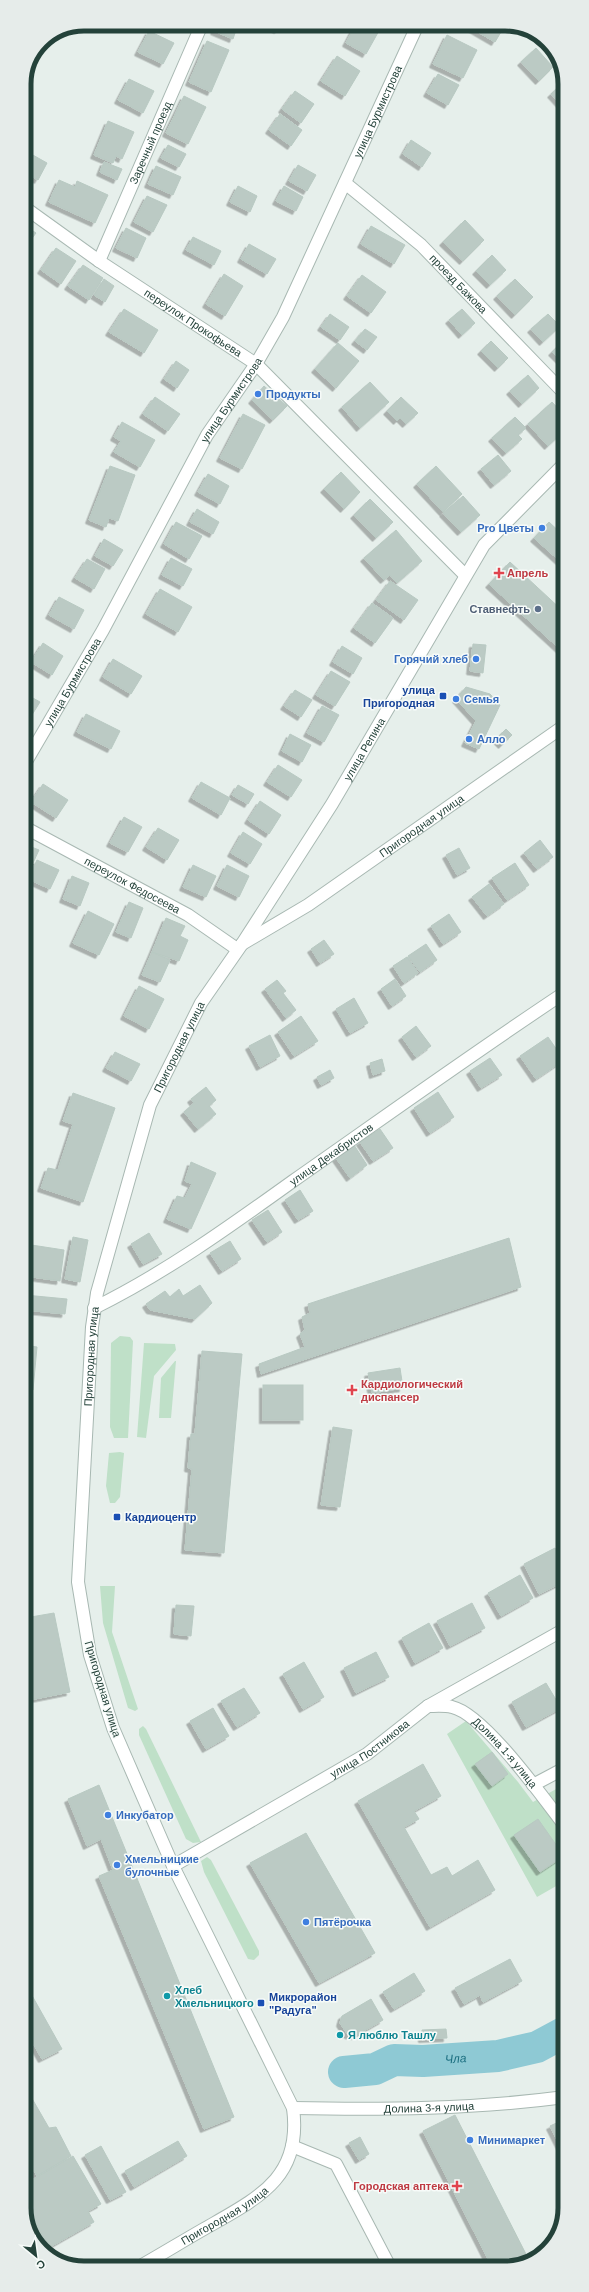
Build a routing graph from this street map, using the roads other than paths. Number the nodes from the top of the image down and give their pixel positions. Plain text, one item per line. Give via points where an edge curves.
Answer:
1 (199, 31) edge
2 (415, 31) edge
3 (345, 183) junction
4 (31, 212) edge
5 (99, 261) junction
6 (256, 364) junction
7 (558, 387) edge
8 (558, 470) edge
9 (465, 575) junction
10 (558, 730) edge
11 (31, 753) edge
12 (31, 831) edge
13 (240, 947) junction
14 (558, 997) edge
15 (94, 1308) junction
16 (558, 1633) edge
17 (428, 1706) junction
18 (558, 1772) edge
19 (533, 1785) junction
20 (558, 1817) edge
21 (173, 1866) junction
22 (558, 2098) edge
23 (293, 2108) junction
24 (292, 2146) junction
25 (149, 2261) edge
26 (387, 2261) edge

1 - 5 street, Заречный проезд
2 - 3 street, улица Бурмистрова
3 - 6 street, улица Бурмистрова via 283,318
3 - 7 street, проезд Бажова via 421,245
4 - 5 street, переулок Прокофьева
5 - 6 street, переулок Прокофьева
6 - 9 street, переулок Прокофьева
6 - 11 street, улица Бурмистрова via 207,435 103,630
8 - 9 street, улица Репина via 484,545
9 - 13 street, улица Репина via 332,804
10 - 13 street, Пригородная улица via 308,905
12 - 13 street, переулок Федосеева via 188,914
13 - 15 street, Пригородная улица via 201,1003 150,1105
14 - 15 street, улица Декабристов via 213,1237 134,1288
15 - 21 street, Пригородная улица via 78,1561 79,1592 90,1655 113,1728
16 - 17 street, улица Постникова
17 - 19 street, Долина 1-я улица via 453,1707 475,1720
17 - 21 street, улица Постникова via 368,1754
18 - 19 street
19 - 20 street, Долина 1-я улица
21 - 23 street, Пригородная улица
22 - 23 street, Долина 3-я улица via 517,2103 389,2110
23 - 24 street, Пригородная улица via 295,2127
24 - 25 street, Пригородная улица via 281,2174 271,2187 242,2208
24 - 26 street via 336,2164

